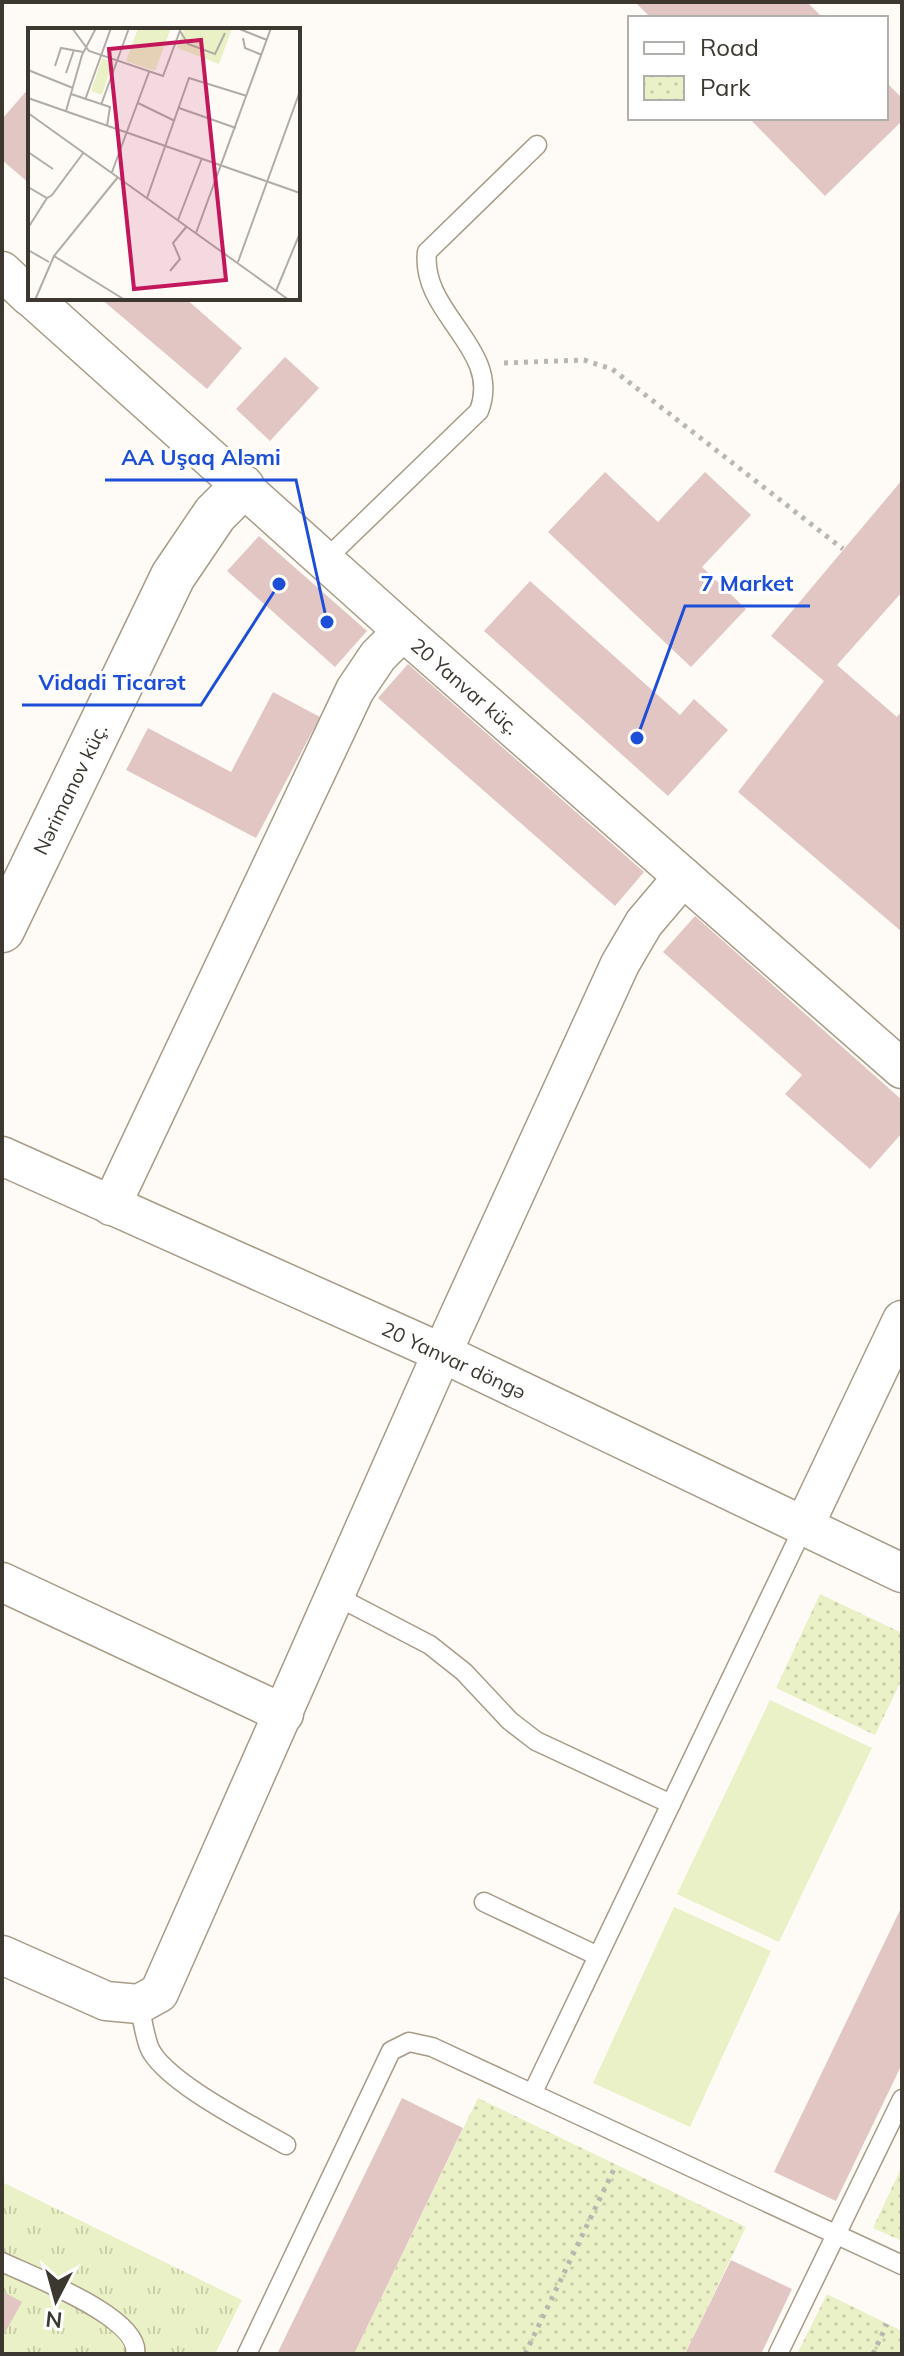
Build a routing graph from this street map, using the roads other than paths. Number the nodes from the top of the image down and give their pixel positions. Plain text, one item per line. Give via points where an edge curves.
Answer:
1 (537, 145) dead end
2 (2, 271) edge
3 (28, 294) edge
4 (34, 300) edge
5 (242, 487) junction
6 (324, 561) junction
7 (403, 631) junction
8 (683, 877) junction
9 (2, 930) edge
10 (902, 1069) edge
11 (2, 1156) edge
12 (111, 1206) junction
13 (902, 1320) edge
14 (442, 1353) junction
15 (804, 1526) junction
16 (902, 1573) edge
17 (2, 1582) edge
18 (336, 1596) junction
19 (284, 1714) junction
20 (671, 1804) junction
21 (484, 1902) dead end
22 (2, 1955) edge
23 (598, 1956) junction
24 (139, 2004) junction
25 (533, 2092) junction
26 (902, 2099) edge
27 (286, 2145) dead end
28 (837, 2235) junction
29 (2, 2262) edge
30 (902, 2265) edge
31 (135, 2354) edge
32 (247, 2354) edge
33 (778, 2354) edge

1 - 6 lane via 427,252 429,285 480,364 486,392 479,411
2 - 3 street, 20 Yanvar küç.
4 - 5 street, 20 Yanvar küç.
5 - 6 street, 20 Yanvar küç.
5 - 9 street, Nərimanov küç. via 215,514 173,576
6 - 7 street, 20 Yanvar küç.
7 - 8 street, 20 Yanvar küç.
7 - 12 street via 355,690
8 - 10 street, 20 Yanvar küç.
8 - 14 street via 644,923 620,964
11 - 12 street, 20 Yanvar döngə
12 - 14 street, 20 Yanvar döngə
13 - 15 street
14 - 15 street, 20 Yanvar döngə
14 - 18 street
15 - 16 street, 20 Yanvar döngə
15 - 20 lane
17 - 19 street
18 - 19 street
18 - 20 lane via 430,1645 536,1741
19 - 24 street via 159,1993
20 - 23 lane
21 - 23 lane
22 - 24 street via 106,2001
23 - 25 lane
24 - 27 lane via 150,2049 171,2072
25 - 28 lane
25 - 32 lane via 432,2047 409,2042 391,2051
26 - 28 lane
28 - 30 lane
28 - 33 lane
29 - 31 lane via 110,2315 128,2329

